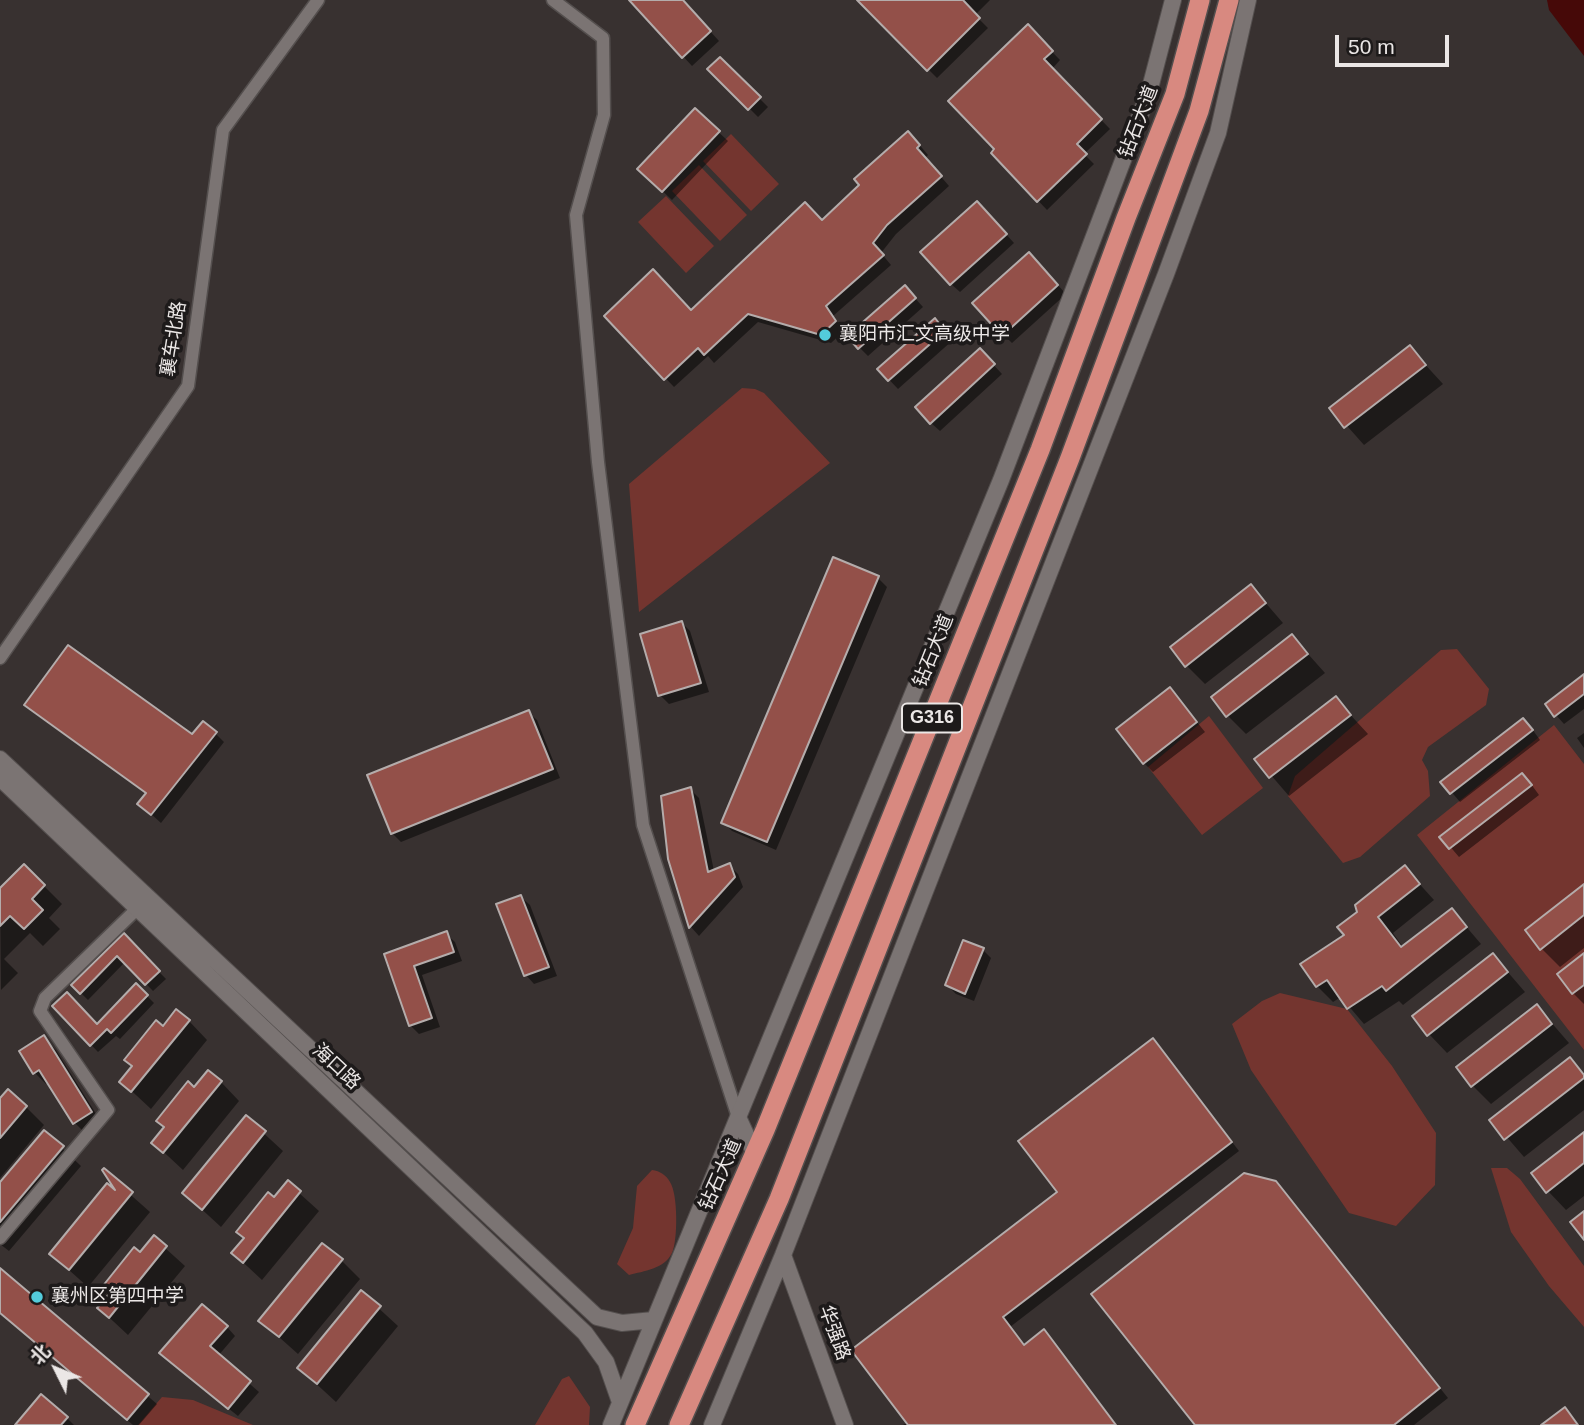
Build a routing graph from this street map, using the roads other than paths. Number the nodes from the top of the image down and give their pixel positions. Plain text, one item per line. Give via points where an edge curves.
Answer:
1 (318, 0) edge
2 (553, 0) edge
3 (1173, 0) edge
4 (1200, 0) edge
5 (1229, 0) edge
6 (1248, 0) edge
7 (0, 658) edge
8 (0, 759) edge
9 (0, 778) edge
10 (144, 903) junction
11 (738, 1117) junction
12 (755, 1154) junction
13 (0, 1238) edge
14 (759, 1245) junction
15 (783, 1255) junction
16 (654, 1320) junction
17 (620, 1402) junction
18 (611, 1425) edge
19 (635, 1425) edge
20 (679, 1425) edge
21 (712, 1425) edge
22 (845, 1425) edge

1 - 7 street, 襄车北路 via 223,130 188,386
2 - 11 street via 603,38 604,115 576,215 598,461 643,825
3 - 11 street via 1149,92 1001,480
4 - 12 highway, 钻石大道 / G316 via 1175,94 1040,450
5 - 14 highway, G316 via 1199,111 1070,458
6 - 15 street via 1218,133
8 - 10 street, 海口路
9 - 10 street, 海口路
10 - 13 street via 45,998 40,1012 108,1110
10 - 16 street, 海口路 via 597,1317 622,1323
10 - 17 street, 海口路 via 585,1333 606,1362
11 - 12 street
11 - 16 street
12 - 19 highway, 钻石大道 / G316
14 - 15 street
14 - 20 highway, G316
15 - 21 street
15 - 22 street, 华强路
16 - 17 street
17 - 18 street

